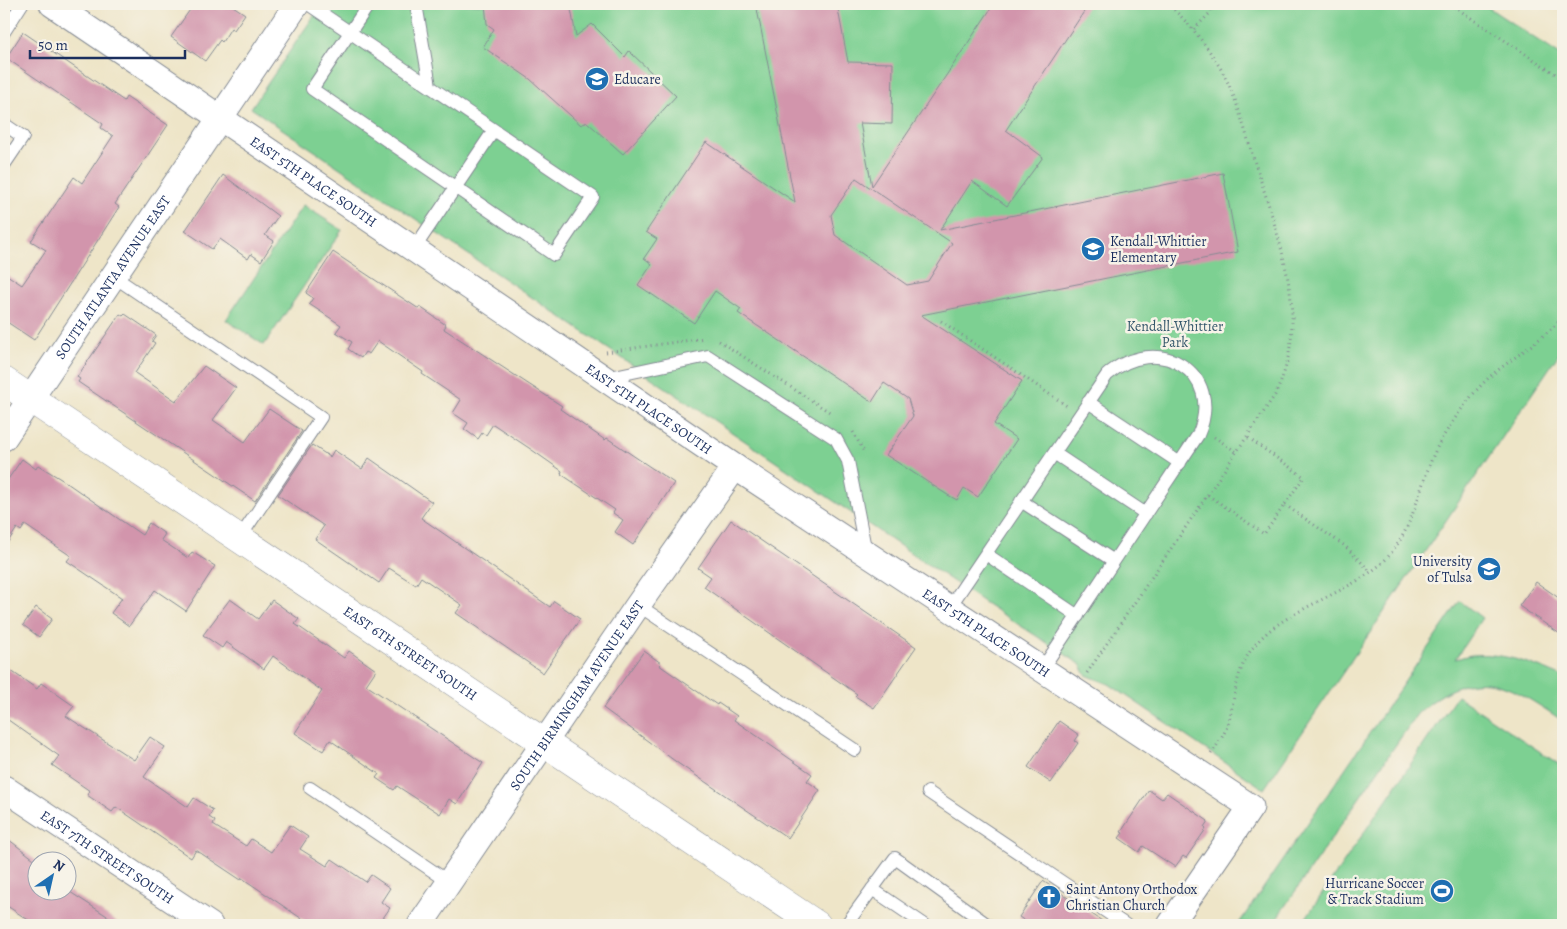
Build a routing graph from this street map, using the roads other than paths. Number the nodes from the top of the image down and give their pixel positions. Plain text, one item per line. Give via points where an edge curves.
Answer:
1 (22, 4) edge
2 (52, 4) edge
3 (297, 4) edge
4 (308, 4) edge
5 (369, 4) edge
6 (416, 4) edge
7 (4, 32) edge
8 (350, 32) junction
9 (430, 86) junction
10 (220, 117) junction
11 (4, 124) edge
12 (494, 130) junction
13 (4, 165) edge
14 (456, 187) junction
15 (414, 249) junction
16 (113, 276) junction
17 (604, 378) junction
18 (4, 381) edge
19 (30, 399) junction
20 (1088, 402) junction
21 (4, 438) edge
22 (1054, 453) junction
23 (1180, 464) junction
24 (735, 467) junction
25 (1021, 501) junction
26 (1146, 514) junction
27 (239, 539) junction
28 (866, 553) junction
29 (986, 554) junction
30 (1114, 561) junction
31 (638, 605) junction
32 (949, 608) junction
33 (1078, 616) junction
34 (1042, 669) junction
35 (544, 743) junction
36 (855, 750) dead end
37 (4, 788) edge
38 (310, 788) dead end
39 (928, 792) dead end
40 (449, 882) junction
41 (872, 889) junction
42 (210, 925) edge
43 (420, 925) edge
44 (817, 925) edge
45 (846, 925) edge
46 (924, 925) edge
47 (988, 925) edge
48 (1126, 925) edge
49 (1170, 925) edge

1 - 7 lane
2 - 10 street, EAST 5TH PLACE SOUTH
3 - 10 street, SOUTH ATLANTA AVENUE EAST
4 - 8 lane
5 - 8 lane
6 - 9 lane
8 - 9 lane
8 - 14 lane via 312,88
9 - 12 lane
10 - 15 street, EAST 5TH PLACE SOUTH
10 - 16 street, SOUTH ATLANTA AVENUE EAST
11 - 13 lane via 23,137
12 - 14 lane
12 - 14 lane via 593,197 554,255
14 - 15 lane
15 - 17 street, EAST 5TH PLACE SOUTH
16 - 19 street, SOUTH ATLANTA AVENUE EAST
16 - 27 lane via 321,417
17 - 24 street, EAST 5TH PLACE SOUTH
17 - 28 lane via 708,356 836,438 848,461
18 - 19 street, EAST 6TH STREET SOUTH
19 - 21 street, SOUTH ATLANTA AVENUE EAST
19 - 27 street, EAST 6TH STREET SOUTH
20 - 22 lane
20 - 23 lane
20 - 23 lane via 1107,375 1127,360 1162,358 1179,364 1194,377 1205,402 1201,428
22 - 25 lane
22 - 26 lane
23 - 26 lane
24 - 28 street, EAST 5TH PLACE SOUTH
24 - 31 street, SOUTH BIRMINGHAM AVENUE EAST
25 - 29 lane
25 - 30 lane
26 - 30 lane
27 - 35 street, EAST 6TH STREET SOUTH
28 - 32 street, EAST 5TH PLACE SOUTH
29 - 32 lane
29 - 33 lane
30 - 33 lane
31 - 35 street, SOUTH BIRMINGHAM AVENUE EAST
31 - 36 lane
32 - 34 street, EAST 5TH PLACE SOUTH
33 - 34 lane
34 - 49 street, EAST 5TH PLACE SOUTH via 1251,807
35 - 40 street, SOUTH BIRMINGHAM AVENUE EAST
35 - 44 street, EAST 6TH STREET SOUTH
37 - 42 street, EAST 7TH STREET SOUTH
38 - 40 lane
39 - 48 lane
40 - 43 street, SOUTH BIRMINGHAM AVENUE EAST
41 - 45 lane
41 - 46 lane
41 - 47 lane via 895,858

